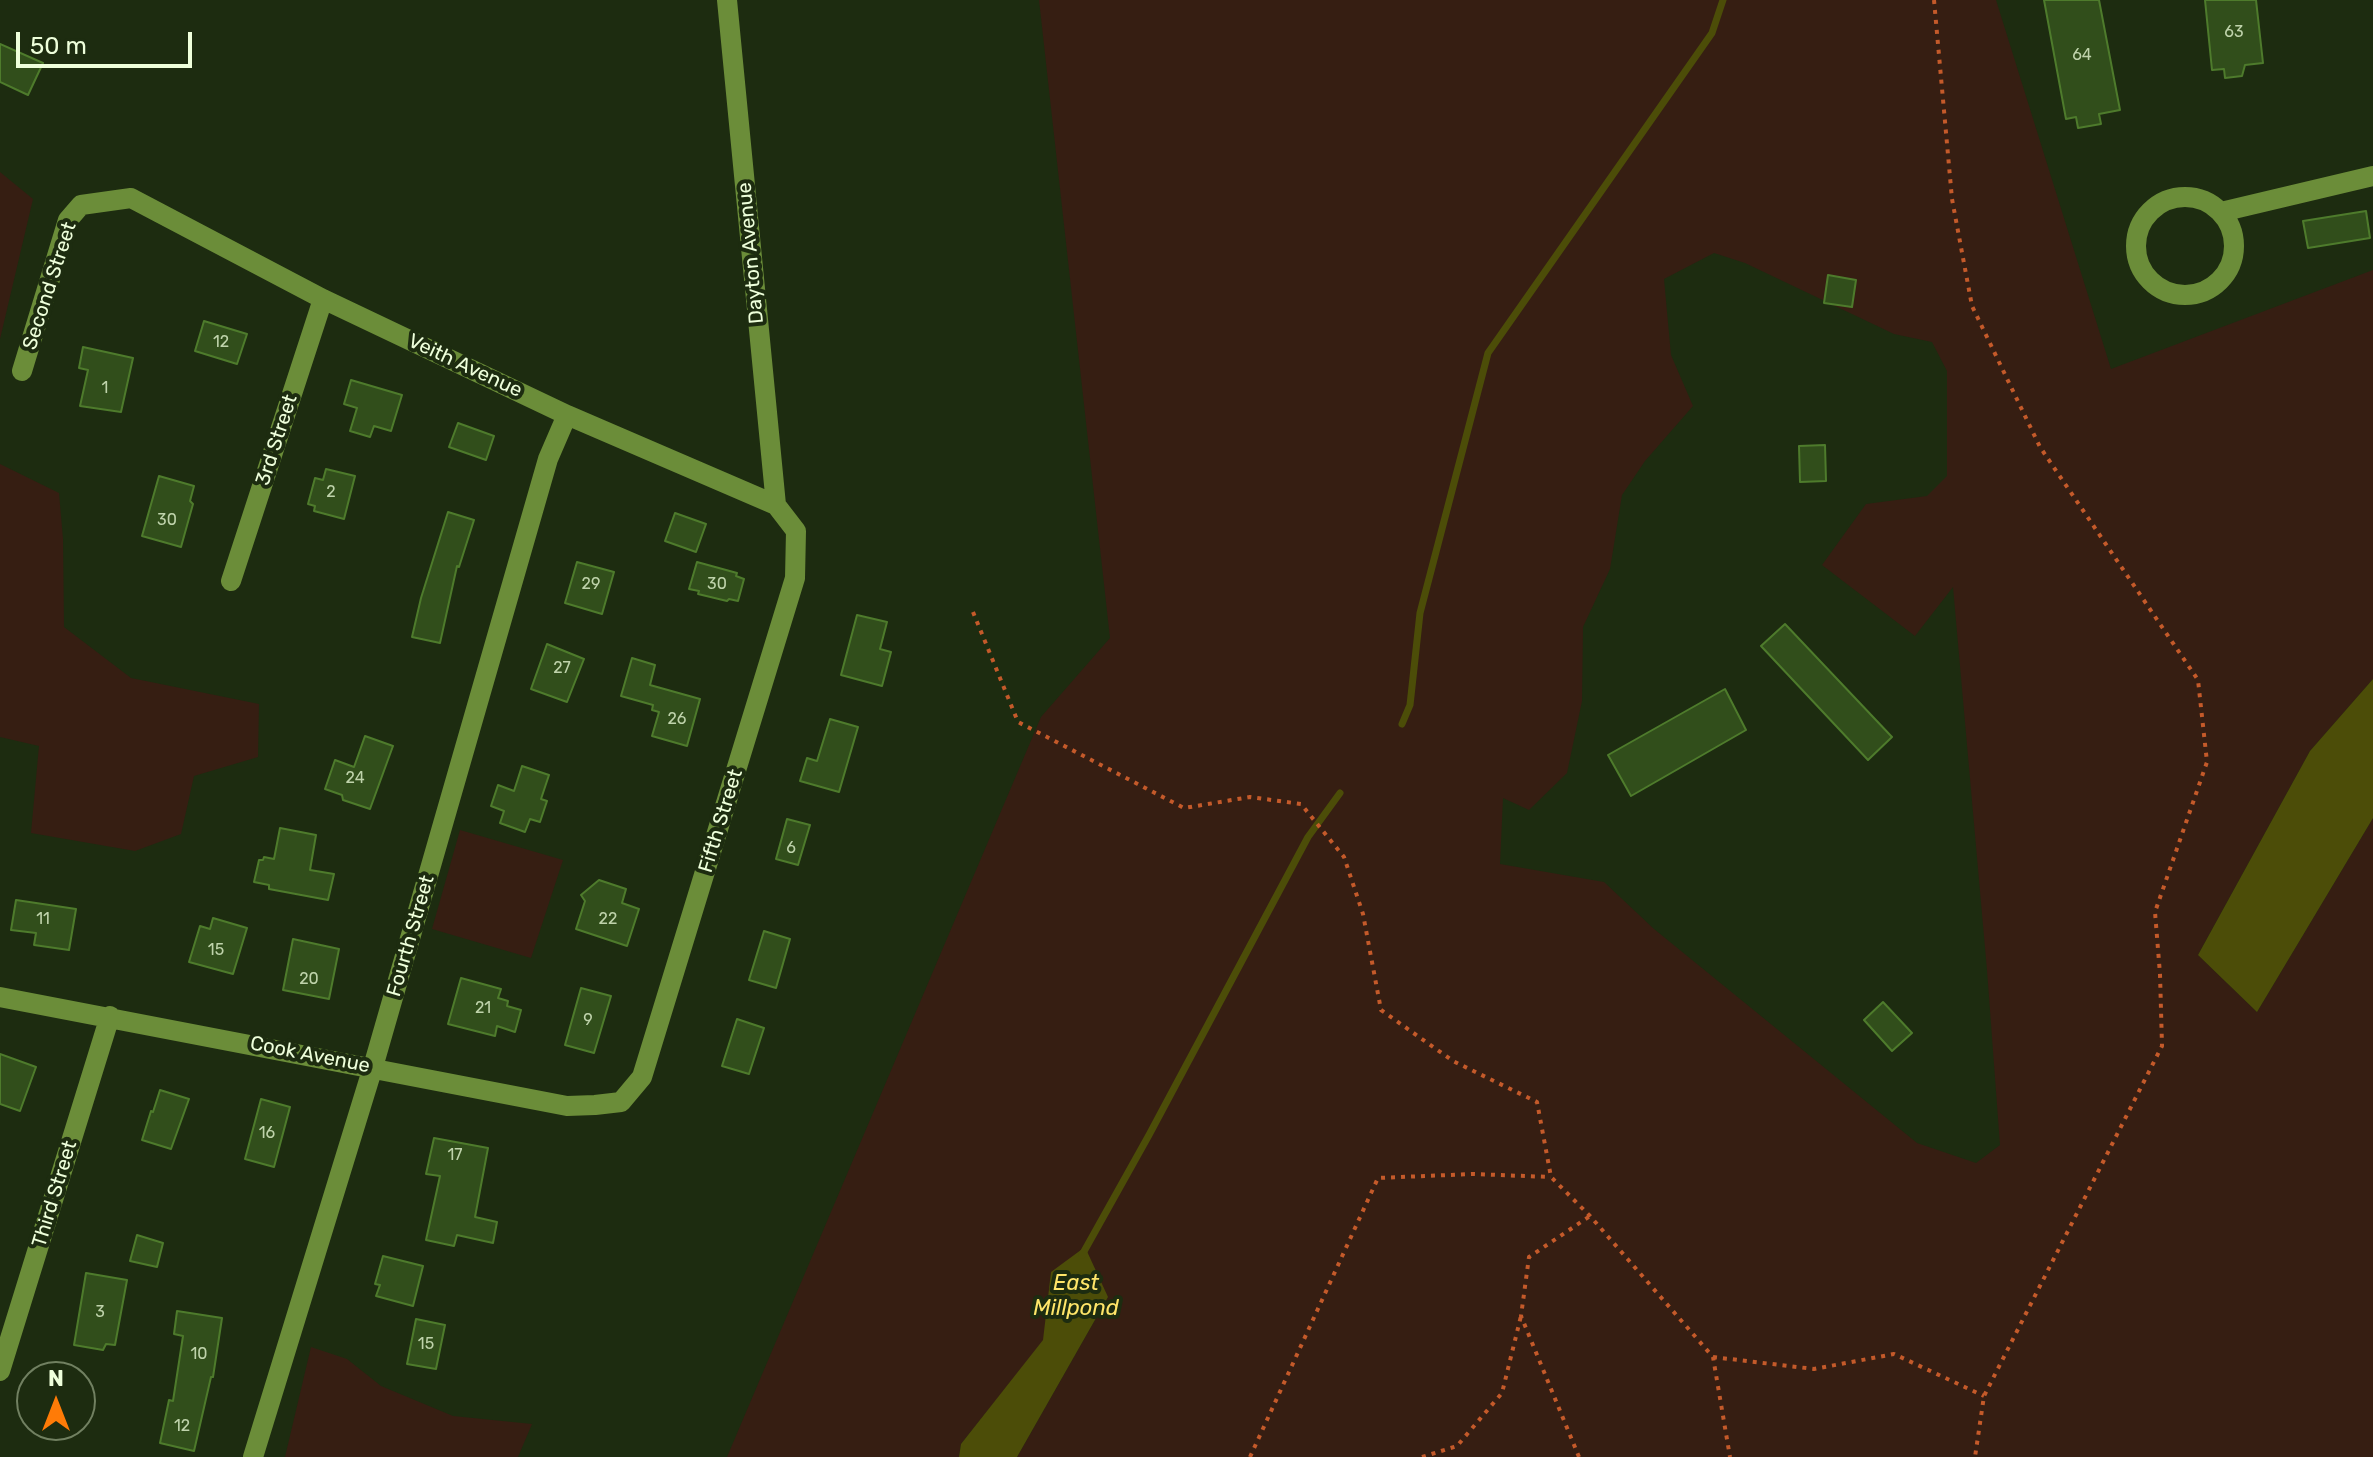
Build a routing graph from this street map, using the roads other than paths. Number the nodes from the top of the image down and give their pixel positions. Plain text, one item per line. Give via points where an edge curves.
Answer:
1 (727, 0) edge
2 (2373, 176) edge
3 (131, 198) joint
4 (2221, 212) junction
5 (323, 299) junction
6 (22, 371) dead end
7 (567, 415) junction
8 (776, 505) junction
9 (796, 531) joint
10 (231, 581) dead end
11 (0, 997) edge
12 (110, 1016) junction
13 (373, 1067) junction
14 (621, 1102) joint
15 (0, 1371) edge
16 (253, 1457) edge

1 - 8 street, Dayton Avenue
2 - 4 street
3 - 5 street, Veith Avenue
3 - 6 street, Second Street via 81,205 68,220
4 - 4 street via 2235,239 2229,270 2220,282 2207,291 2176,295 2148,279 2136,248 2146,216 2174,198 2191,197
5 - 7 street, Veith Avenue
5 - 10 street, 3rd Street
7 - 8 street, Veith Avenue
7 - 13 street, Fourth Street via 548,459
8 - 9 street, Veith Avenue
9 - 14 street, Fifth Street via 795,578 642,1077
11 - 12 street, Cook Avenue
12 - 13 street, Cook Avenue
12 - 15 street, Third Street
13 - 14 street, Cook Avenue via 567,1106
13 - 16 street, Fourth Street

